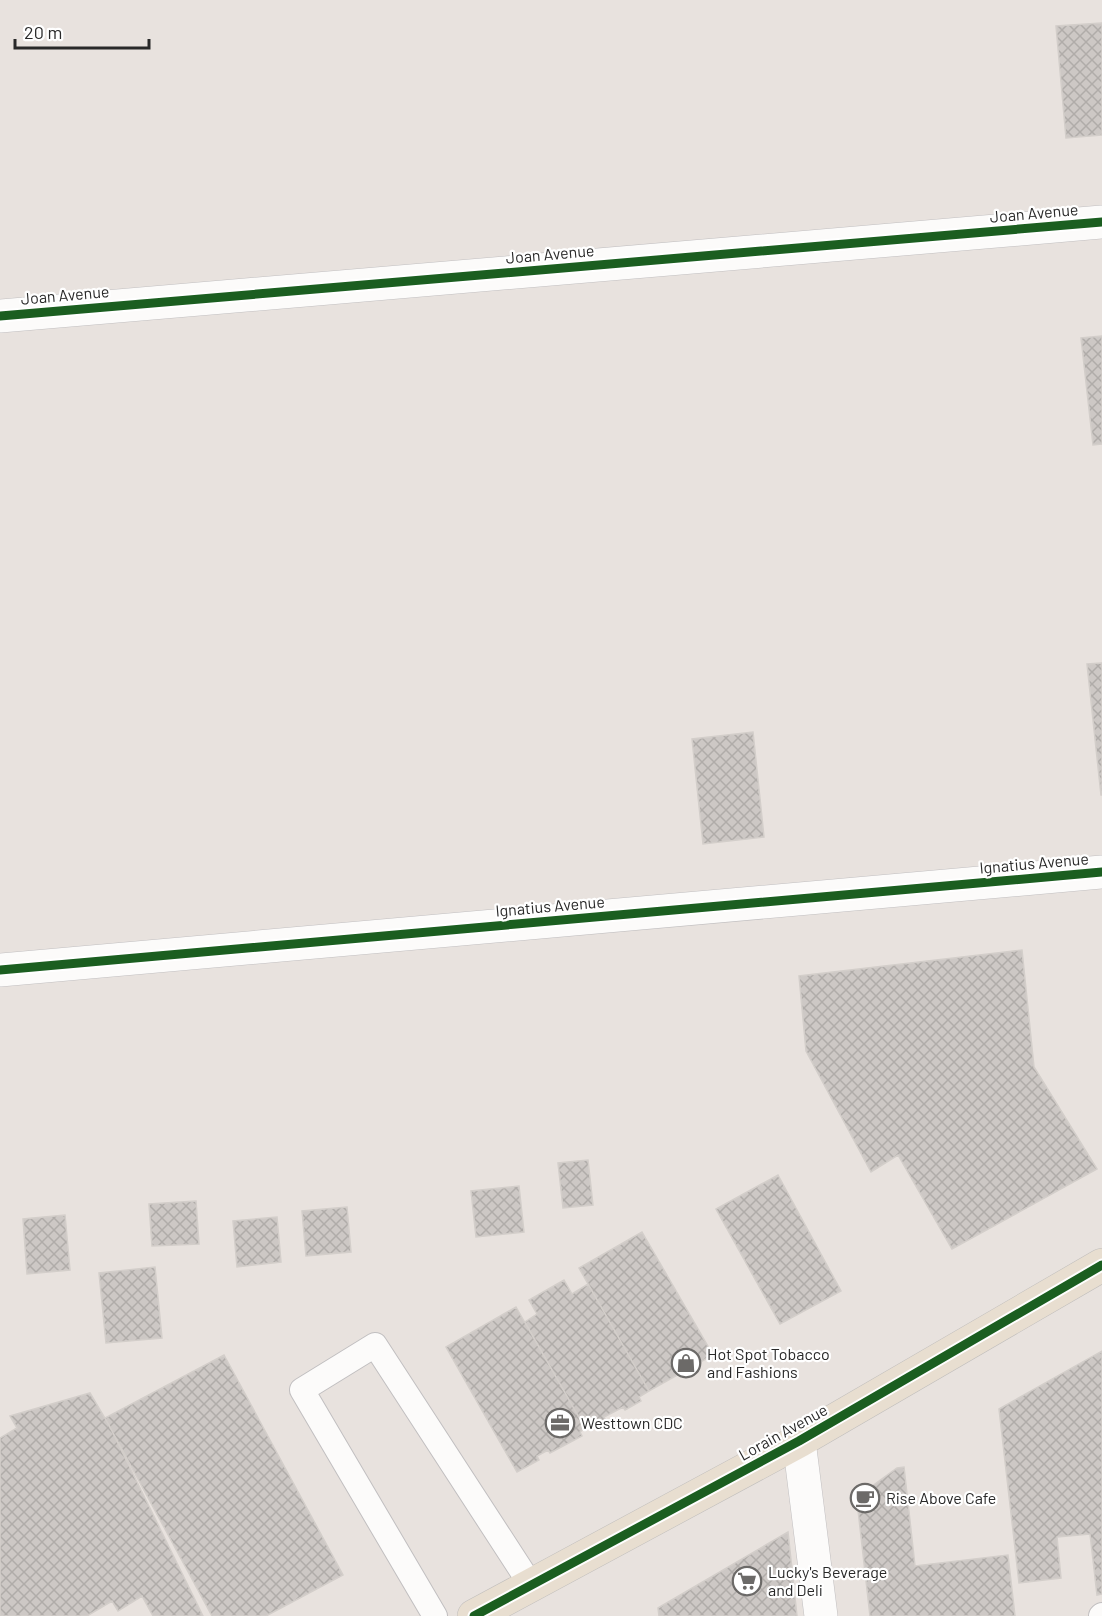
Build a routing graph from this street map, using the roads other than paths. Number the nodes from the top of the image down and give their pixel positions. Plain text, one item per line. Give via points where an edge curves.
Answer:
1 (1102, 222) edge
2 (0, 316) edge
3 (1102, 872) edge
4 (0, 970) edge
5 (1102, 1265) edge
6 (799, 1440) junction
7 (531, 1585) junction
8 (435, 1616) edge
9 (474, 1616) edge
10 (821, 1616) edge

1 - 2 street, Joan Avenue
3 - 4 street, Ignatius Avenue
5 - 6 main road, Lorain Avenue
6 - 7 main road, Lorain Avenue
6 - 10 street
7 - 8 lane via 375,1346 302,1390
7 - 9 main road, Lorain Avenue

